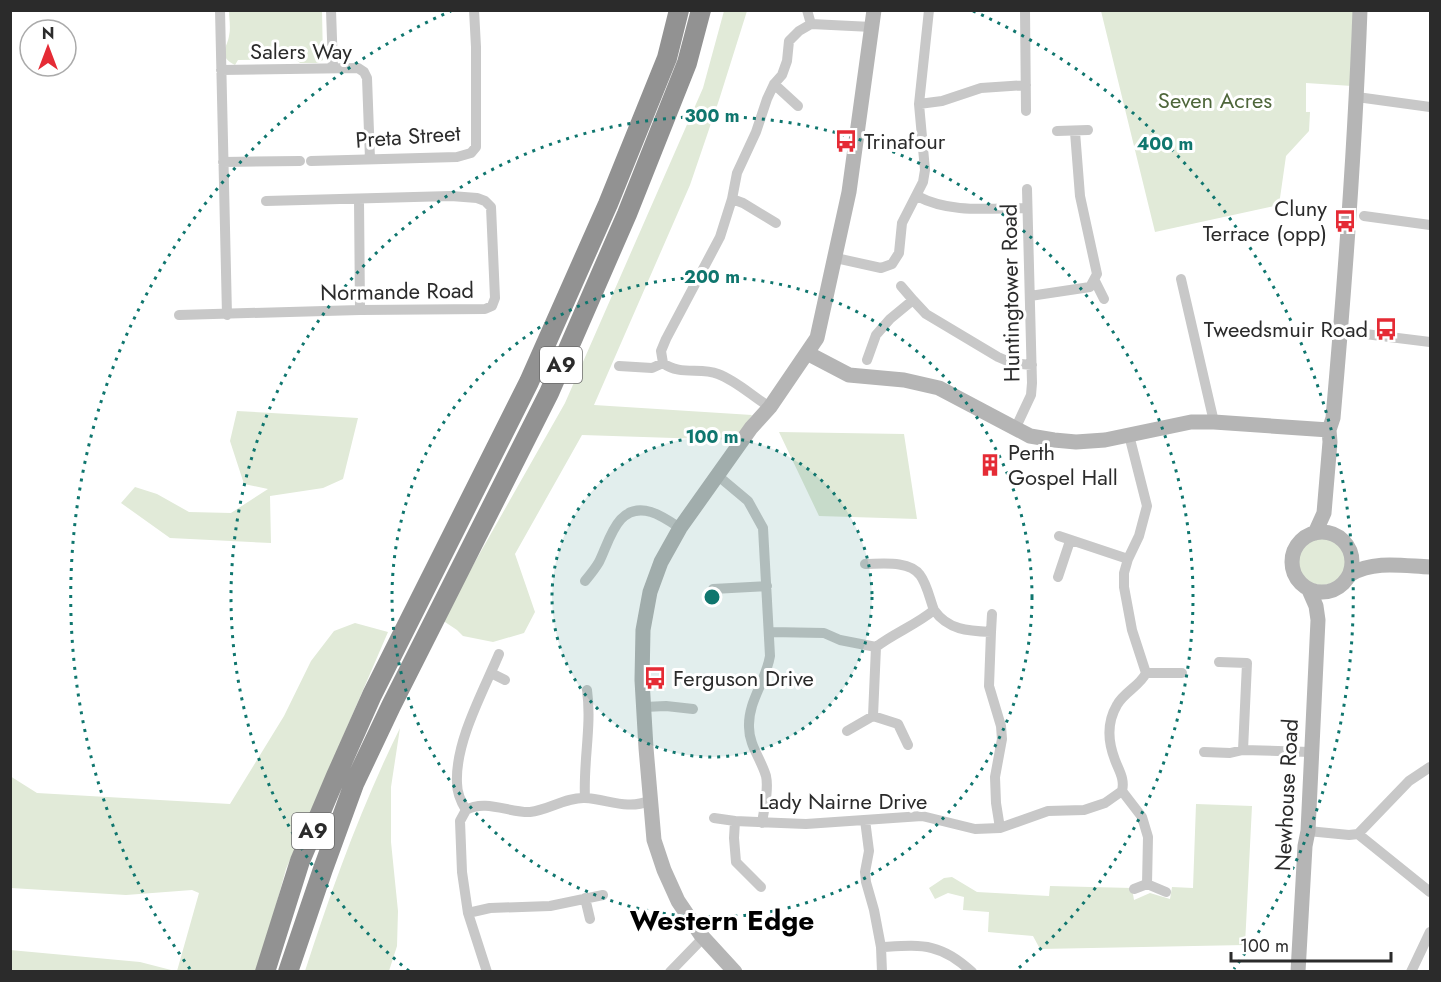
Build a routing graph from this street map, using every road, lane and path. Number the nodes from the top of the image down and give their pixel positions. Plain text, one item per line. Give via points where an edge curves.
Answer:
1 (220, 10) edge
2 (331, 10) edge
3 (474, 10) edge
4 (679, 10) edge
5 (701, 10) edge
6 (807, 10) edge
7 (874, 10) edge
8 (929, 10) edge
9 (1024, 10) edge
10 (1360, 10) edge
11 (811, 24) junction
12 (872, 27) junction
13 (333, 68) junction
14 (221, 70) junction
15 (774, 84) junction
16 (1026, 85) junction
17 (1357, 97) junction
18 (920, 104) junction
19 (798, 106) dead end
20 (1431, 107) edge
21 (1026, 111) dead end
22 (1088, 130) dead end
23 (1057, 131) dead end
24 (1076, 132) junction
25 (370, 159) junction
26 (223, 162) junction
27 (1028, 189) dead end
28 (917, 196) junction
29 (732, 199) junction
30 (358, 200) junction
31 (266, 201) dead end
32 (1027, 208) junction
33 (1364, 216) dead end
34 (776, 223) dead end
35 (1431, 225) edge
36 (836, 258) junction
37 (1181, 279) dead end
38 (1095, 281) junction
39 (901, 286) dead end
40 (1030, 296) junction
41 (1104, 299) dead end
42 (913, 300) junction
43 (360, 310) junction
44 (179, 315) dead end
45 (227, 315) junction
46 (1341, 331) junction
47 (1431, 342) edge
48 (807, 353) junction
49 (867, 360) dead end
50 (663, 363) junction
51 (1032, 365) junction
52 (619, 366) dead end
53 (770, 407) junction
54 (1214, 422) junction
55 (1014, 428) junction
56 (1329, 430) junction
57 (1129, 435) junction
58 (717, 476) junction
59 (1324, 513) junction
60 (680, 528) junction
61 (1315, 533) junction
62 (1338, 535) junction
63 (1059, 536) dead end
64 (1070, 541) junction
65 (1352, 554) junction
66 (1128, 559) junction
67 (865, 564) dead end
68 (1386, 565) junction
69 (1431, 567) edge
70 (1351, 574) junction
71 (1058, 577) dead end
72 (585, 581) dead end
73 (767, 586) junction
74 (713, 589) dead end
75 (1317, 591) junction
76 (934, 610) junction
77 (992, 614) dead end
78 (770, 632) junction
79 (991, 632) junction
80 (876, 647) junction
81 (499, 654) dead end
82 (1219, 662) dead end
83 (491, 673) junction
84 (1146, 673) junction
85 (1182, 673) dead end
86 (505, 680) dead end
87 (588, 690) dead end
88 (644, 707) junction
89 (693, 710) dead end
90 (873, 716) junction
91 (847, 731) dead end
92 (908, 745) dead end
93 (1243, 750) junction
94 (1204, 752) dead end
95 (1310, 752) junction
96 (1431, 767) edge
97 (1122, 791) junction
98 (585, 798) junction
99 (649, 801) junction
100 (466, 810) junction
101 (714, 818) dead end
102 (865, 820) junction
103 (735, 821) junction
104 (762, 823) junction
105 (1000, 828) junction
106 (1308, 831) junction
107 (1358, 834) junction
108 (1147, 884) junction
109 (760, 887) dead end
110 (1134, 889) dead end
111 (1166, 892) dead end
112 (1431, 892) edge
113 (603, 895) dead end
114 (585, 898) junction
115 (468, 913) junction
116 (590, 919) dead end
117 (1431, 932) edge
118 (703, 938) junction
119 (881, 947) junction
120 (265, 972) edge
121 (288, 972) edge
122 (487, 972) edge
123 (670, 972) edge
124 (735, 972) edge
125 (882, 972) edge
126 (972, 972) edge
127 (1298, 972) edge
128 (1411, 972) edge

1 - 14 street
2 - 13 street
3 - 25 street, Preta Street via 476,147 460,156
4 - 120 highway, A9 via 667,58 529,382 372,694 336,776 300,861
5 - 121 highway, A9 via 687,63 549,393 354,784
6 - 11 street
7 - 12 street
8 - 18 street
9 - 16 street
10 - 17 street
11 - 12 street
11 - 15 street via 789,41 787,61
12 - 36 street
13 - 14 street, Salers Way
13 - 25 street, Salers Way via 358,68 367,78
14 - 26 street
15 - 19 street
15 - 29 street via 737,173
16 - 18 street via 981,88
16 - 21 street
17 - 20 street
17 - 46 street
18 - 28 street via 925,170
22 - 24 street
23 - 24 street
24 - 38 street via 1080,196 1097,274
25 - 26 street, Preta Street
26 - 45 street
27 - 32 street, Huntingtower Road
28 - 32 street via 940,207
28 - 36 street via 902,223 898,253 892,264 875,268
29 - 34 street
29 - 50 street via 720,237 666,339
30 - 31 street, Normande Road
30 - 43 street
30 - 43 street, Normande Road via 451,196 485,201 491,207 495,298 492,306 485,309
32 - 40 street, Huntingtower Road
33 - 35 street
36 - 48 street via 817,338
37 - 54 street
38 - 40 street via 1090,287
38 - 41 street
39 - 42 street
40 - 51 street, Huntingtower Road
42 - 49 street via 876,335
42 - 51 street via 926,314 994,355 1012,363
43 - 45 street, Normande Road
44 - 45 street, Normande Road
46 - 47 street
46 - 56 street
48 - 53 street
48 - 55 street via 849,375 939,388
50 - 52 street via 652,369
50 - 53 street via 681,371 718,374
51 - 55 street, Huntingtower Road via 1031,395
53 - 58 street
54 - 56 street
54 - 57 street via 1191,422
55 - 57 street via 1030,436 1065,441
56 - 59 street
57 - 66 street via 1147,506
58 - 60 street
58 - 73 street via 748,501 764,528
59 - 61 street
59 - 62 street
60 - 72 street via 652,512 625,516 616,522 597,565
60 - 88 street via 650,592 643,630
61 - 62 street
61 - 75 street via 1299,542 1292,569 1296,578
62 - 65 street
63 - 64 street
64 - 66 street
64 - 71 street
65 - 68 street
65 - 70 street
66 - 84 street via 1124,573 1127,611
67 - 76 street via 910,567 920,574
68 - 69 street
68 - 70 street via 1361,567
70 - 75 street via 1340,587
73 - 74 street
73 - 78 street
75 - 95 street, Newhouse Road
76 - 79 street via 950,626
76 - 80 street
77 - 79 street
78 - 80 street via 824,633
78 - 104 street via 768,670 751,704 749,717 752,742 767,779
79 - 105 street via 989,686 1002,739 995,777
80 - 90 street
81 - 83 street
82 - 93 street via 1247,663
83 - 86 street
83 - 100 street via 460,761 457,783
84 - 85 street
84 - 97 street via 1117,705 1110,726 1109,744 1124,783
87 - 98 street
88 - 89 street
88 - 99 street
90 - 91 street
90 - 92 street via 898,724
93 - 94 street
93 - 95 street
95 - 106 street, Newhouse Road
96 - 107 street via 1409,781
97 - 105 street, Lady Nairne Drive via 1105,803 1084,810 1048,811
97 - 108 street via 1142,817 1148,837
98 - 99 street via 624,805
98 - 100 street via 530,812 483,805
99 - 118 street via 654,840 664,870 678,901
100 - 115 street via 460,821
101 - 103 street, Lady Nairne Drive
102 - 104 street, Lady Nairne Drive
102 - 105 street, Lady Nairne Drive via 922,816 975,829
102 - 119 street via 869,851 866,882
103 - 104 street, Lady Nairne Drive
103 - 109 street, Lady Nairne Drive via 736,862
106 - 107 street
106 - 127 street, Newhouse Road
107 - 112 street
108 - 110 street
108 - 111 street
113 - 114 street
114 - 115 street via 549,906 490,908
114 - 116 street
115 - 122 street
117 - 128 street
118 - 123 street
118 - 124 street
119 - 125 street
119 - 126 street via 933,947 954,955

